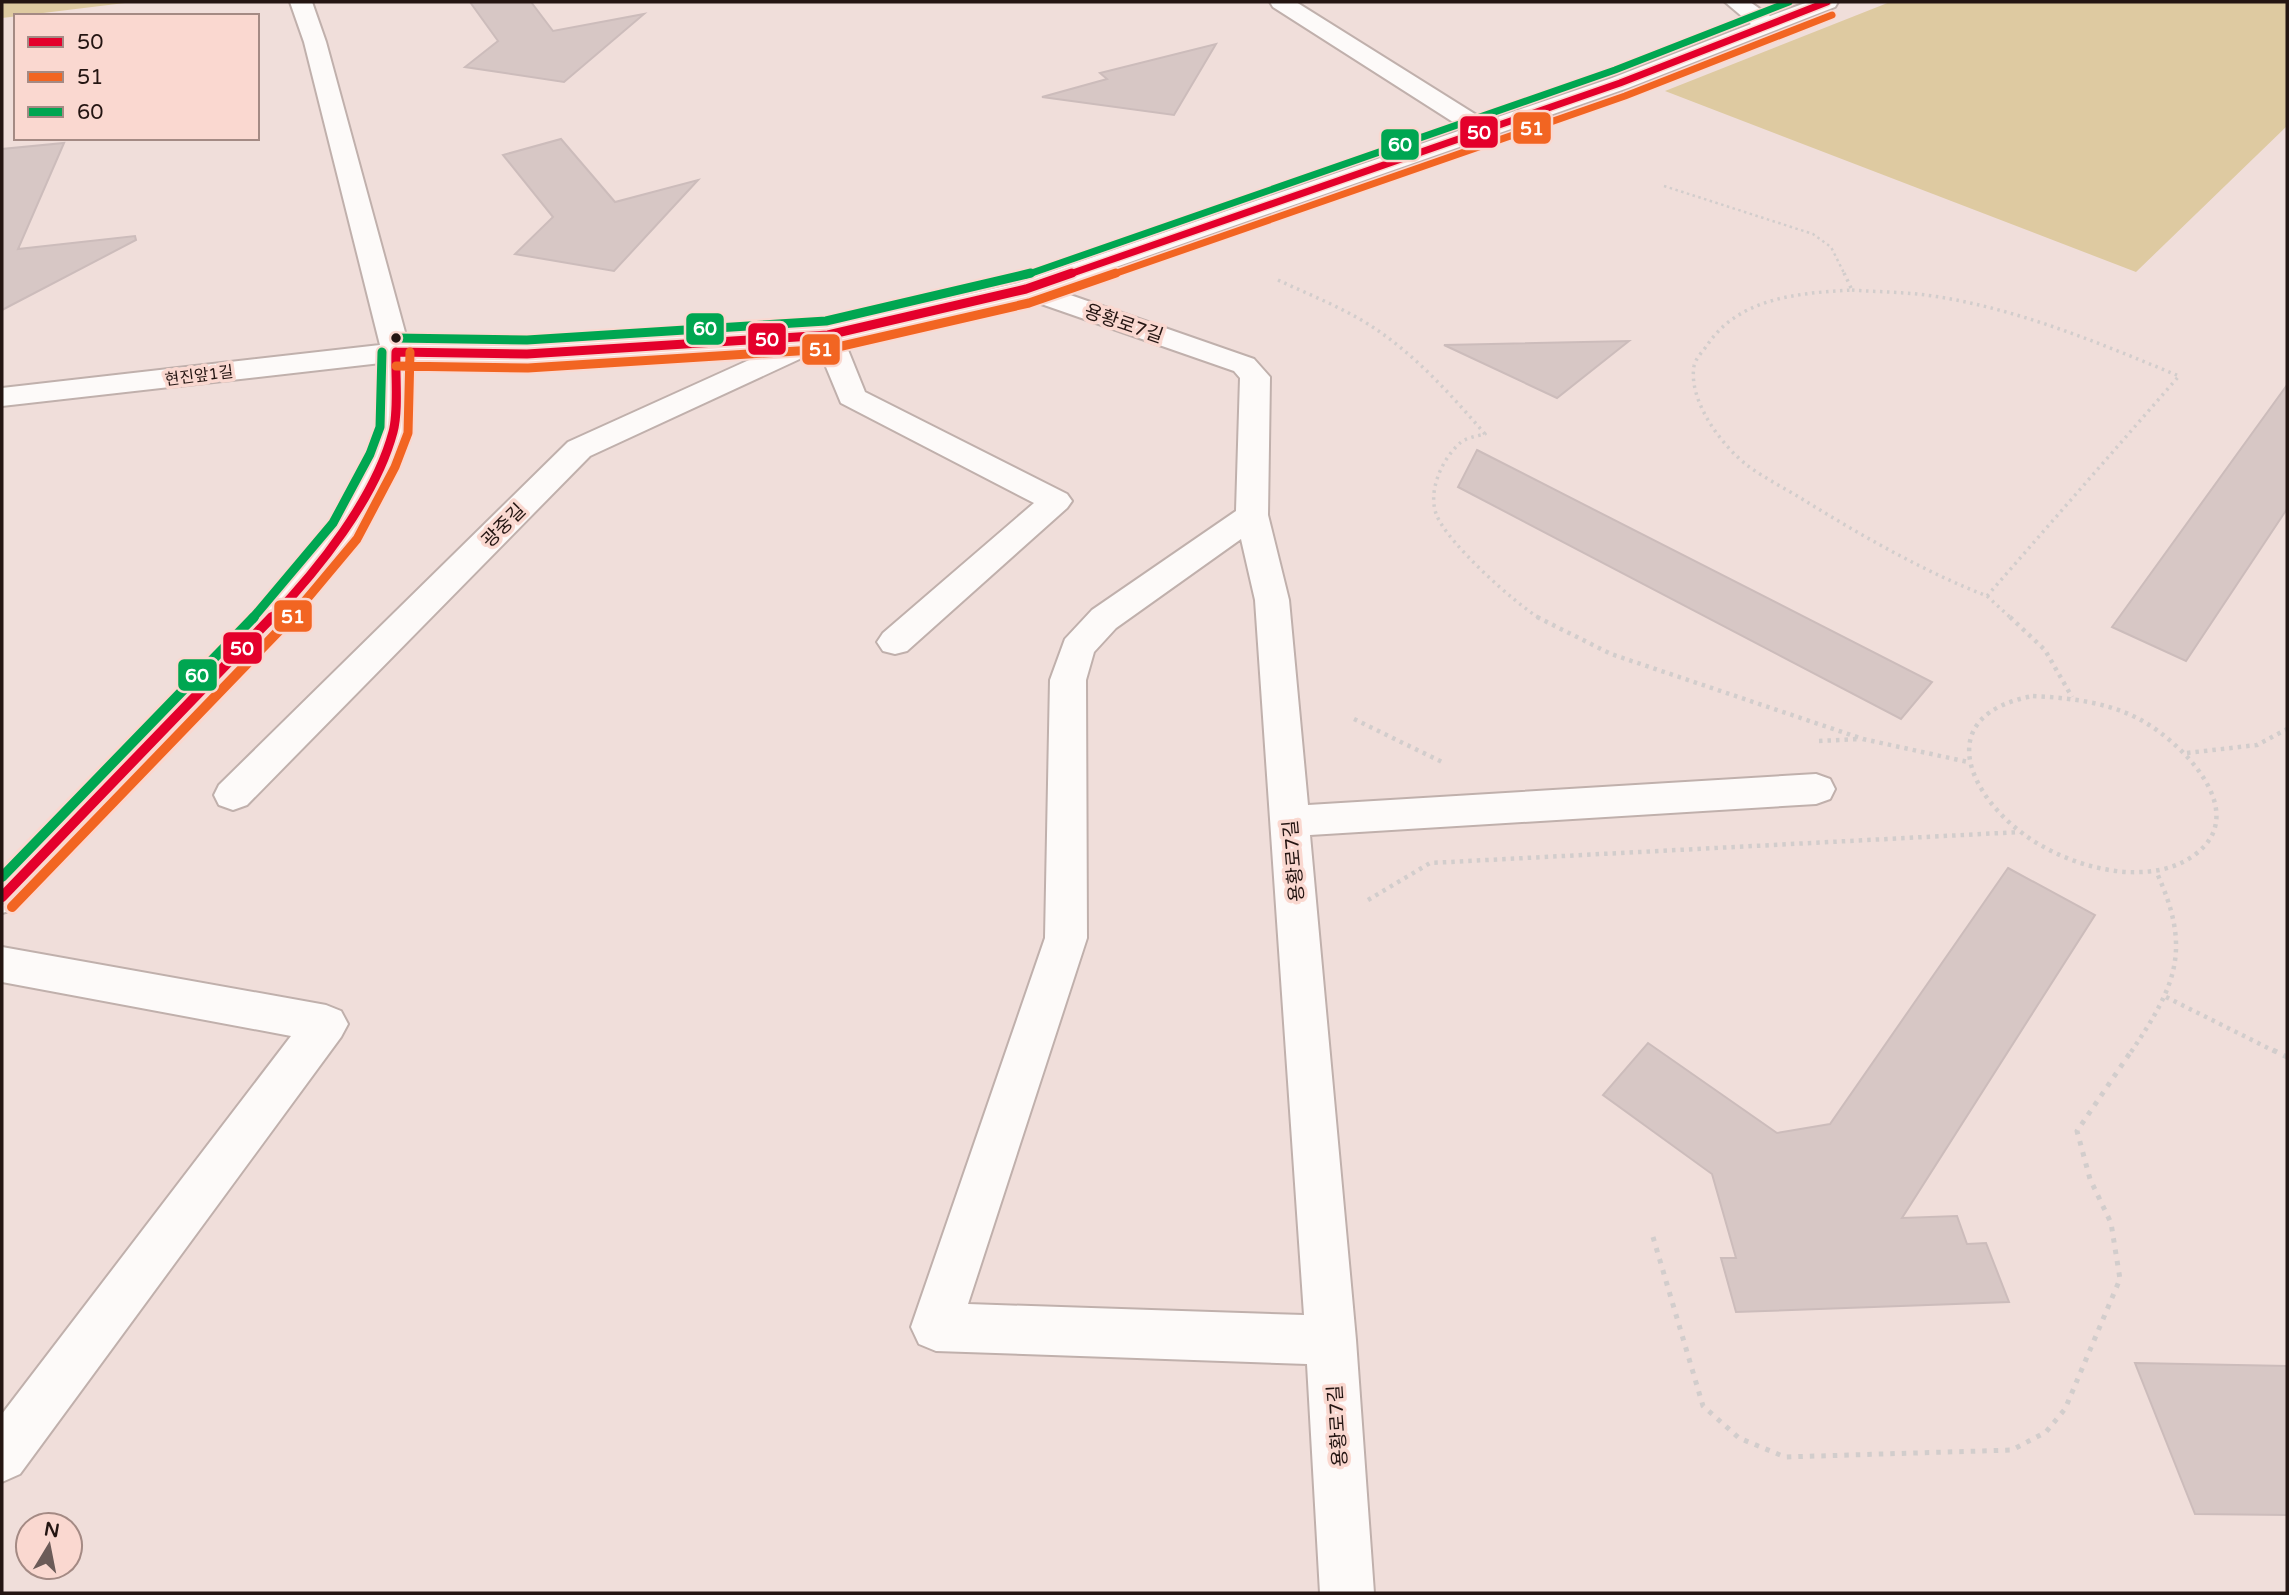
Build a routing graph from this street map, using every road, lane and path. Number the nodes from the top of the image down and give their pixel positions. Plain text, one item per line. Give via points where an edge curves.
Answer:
1 (301, 2) edge
2 (1282, 2) edge
3 (1736, 2) edge
4 (1828, 2) edge
5 (1767, 25) junction
6 (1482, 129) junction
7 (1664, 186) dead end
8 (1278, 280) dead end
9 (1026, 289) junction
10 (1852, 290) junction
11 (828, 335) junction
12 (396, 352) junction
13 (2, 397) edge
14 (1252, 515) junction
15 (1987, 596) junction
16 (895, 642) dead end
17 (2072, 697) junction
18 (1354, 719) dead end
19 (2287, 729) edge
20 (2281, 732) junction
21 (2287, 735) edge
22 (1863, 739) junction
23 (1808, 742) dead end
24 (2186, 753) junction
25 (1453, 762) dead end
26 (1968, 762) junction
27 (1816, 789) dead end
28 (233, 795) dead end
29 (1290, 821) junction
30 (2020, 832) junction
31 (2156, 871) junction
32 (2, 897) edge
33 (1368, 900) dead end
34 (2, 964) edge
35 (2166, 997) junction
36 (2287, 1057) edge
37 (1653, 1237) dead end
38 (1331, 1340) junction
39 (2, 1456) edge
40 (1348, 1593) edge

1 - 12 street
2 - 6 street
3 - 5 street
4 - 5 street, 광중길
5 - 6 street, 광중길 via 1620,83
6 - 9 street, 광중길
7 - 10 path via 1813,234 1831,247
8 - 22 path via 1363,321 1454,398 1485,434 1461,441 1441,468 1432,502 1451,537 1538,617 1611,654
9 - 11 street, 광중길
9 - 14 street, 용황로7길 via 1244,365 1255,377
10 - 15 path via 1801,293 1749,309 1718,330 1695,365 1697,399 1712,427 1747,464 1847,526
10 - 15 path via 1932,296 2005,311 2082,336 2179,376
11 - 12 street, 광중길 via 527,354
11 - 16 street via 852,397 1056,501
11 - 28 street, 광중길 via 579,449
12 - 13 street, 현진앞1길
12 - 32 street via 394,430 345,531 283,606
14 - 29 street, 용황로7길 via 1272,600
14 - 38 street via 1104,619 1079,648 1068,680 1066,938 936,1327
15 - 17 path via 2045,650
17 - 24 path via 2113,708 2153,727
17 - 26 path via 2033,696 2004,703 1982,717 1969,737
18 - 25 path via 1440,763
19 - 20 path
20 - 21 path
20 - 24 path via 2257,745
22 - 23 path
22 - 26 path
24 - 31 path via 2208,782 2218,812 2216,821 2211,840 2190,860
26 - 30 path via 1978,789
27 - 29 street
29 - 38 street, 용황로7길
30 - 31 path via 2068,858 2114,870
30 - 33 path via 1430,863
31 - 35 path via 2173,906 2177,960
34 - 39 street via 326,1024
35 - 36 path
35 - 37 path via 2077,1130 2090,1179 2111,1223 2120,1279 2066,1409 2046,1432 2012,1450 1785,1457 1739,1438 1703,1406
38 - 40 street, 용황로7길

